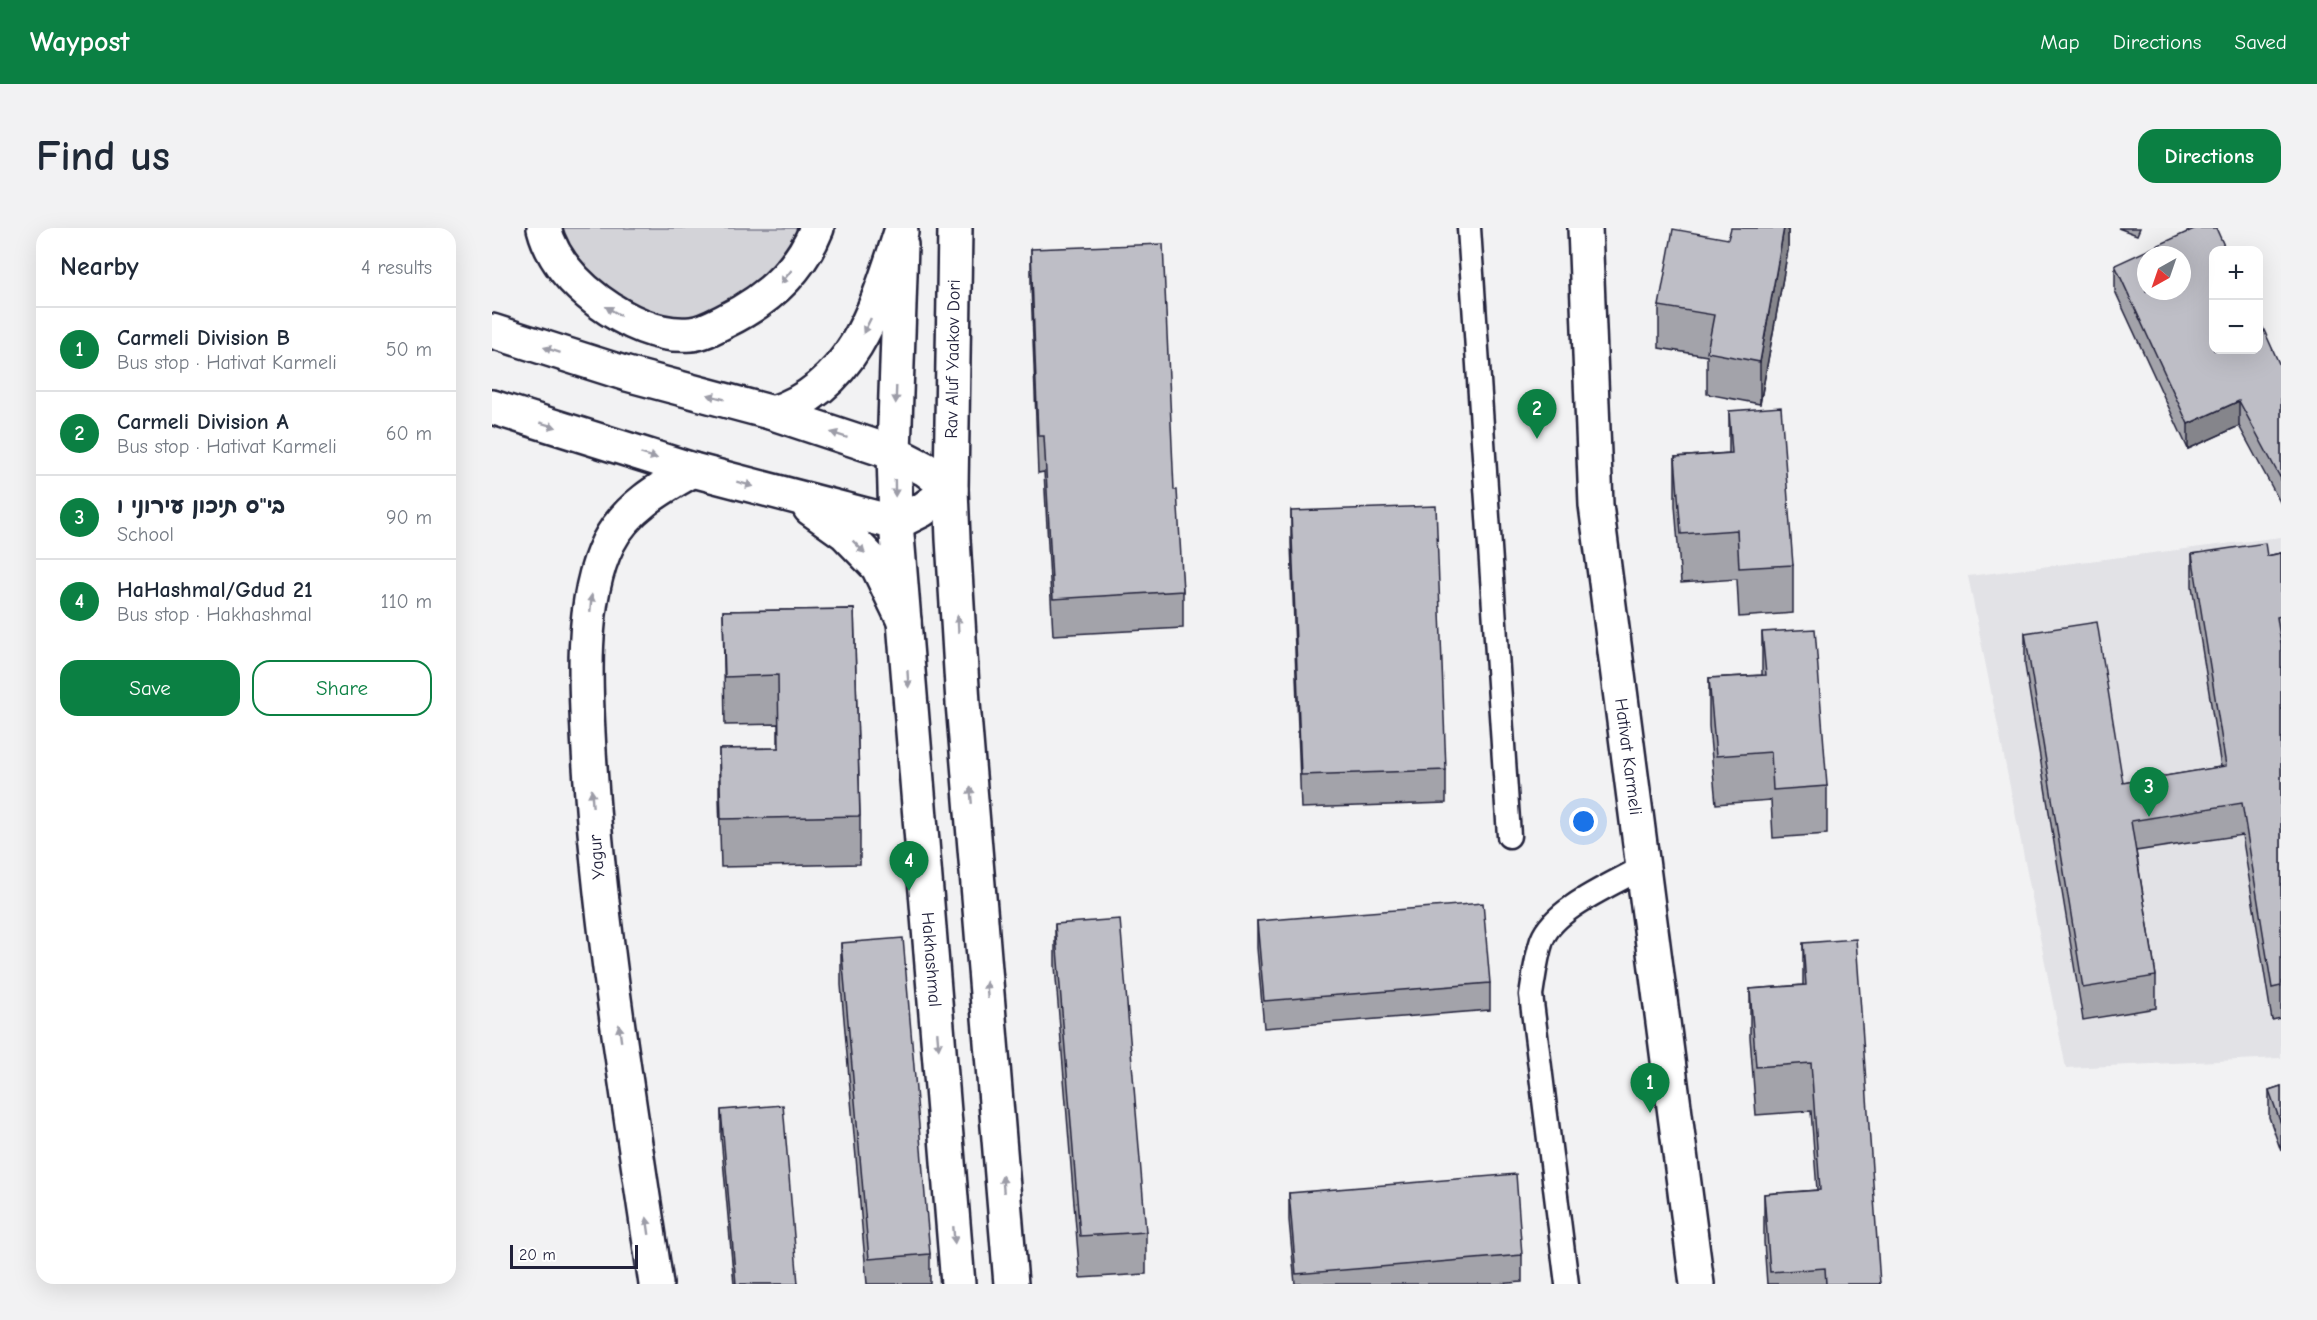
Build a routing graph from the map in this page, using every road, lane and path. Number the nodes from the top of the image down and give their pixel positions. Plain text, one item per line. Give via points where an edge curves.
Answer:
1 (544, 228) edge
2 (816, 228) edge
3 (955, 228) edge
4 (1469, 228) edge
5 (1586, 228) edge
6 (901, 230) edge
7 (492, 331) edge
8 (492, 407) edge
9 (773, 413) junction
10 (894, 453) junction
11 (693, 470) junction
12 (951, 489) junction
13 (796, 498) junction
14 (896, 523) junction
15 (904, 621) junction
16 (1509, 836) dead end
17 (1643, 867) junction
18 (656, 1284) edge
19 (958, 1284) edge
20 (1011, 1284) edge
21 (1567, 1284) edge
22 (1697, 1284) edge

2 -> 1 main road via 810,245 782,283 752,308 692,334 663,332 635,324 605,306 572,279
3 - 12 main road, Rav Aluf Yaakov Dori
4 - 16 lane
5 - 17 main road, Hativat Karmeli via 1596,506
6 -> 9 main road via 879,302 849,357 807,398
6 -> 10 main road
9 -> 7 main road via 627,374
8 -> 11 main road
10 -> 9 main road
10 - 12 main road
10 -> 14 main road, Hakhashmal
11 -> 13 main road
18 -> 11 main road, Yagur via 597,870 585,685 592,592 608,543 632,511
12 - 14 main road
20 -> 12 main road via 963,703
13 - 14 main road
13 -> 15 main road via 845,533 878,567
14 - 15 main road, Hakhashmal
15 -> 19 main road, Hakhashmal
17 - 21 lane via 1560,915 1543,938 1536,965 1531,995
17 - 22 main road, Hativat Karmeli

